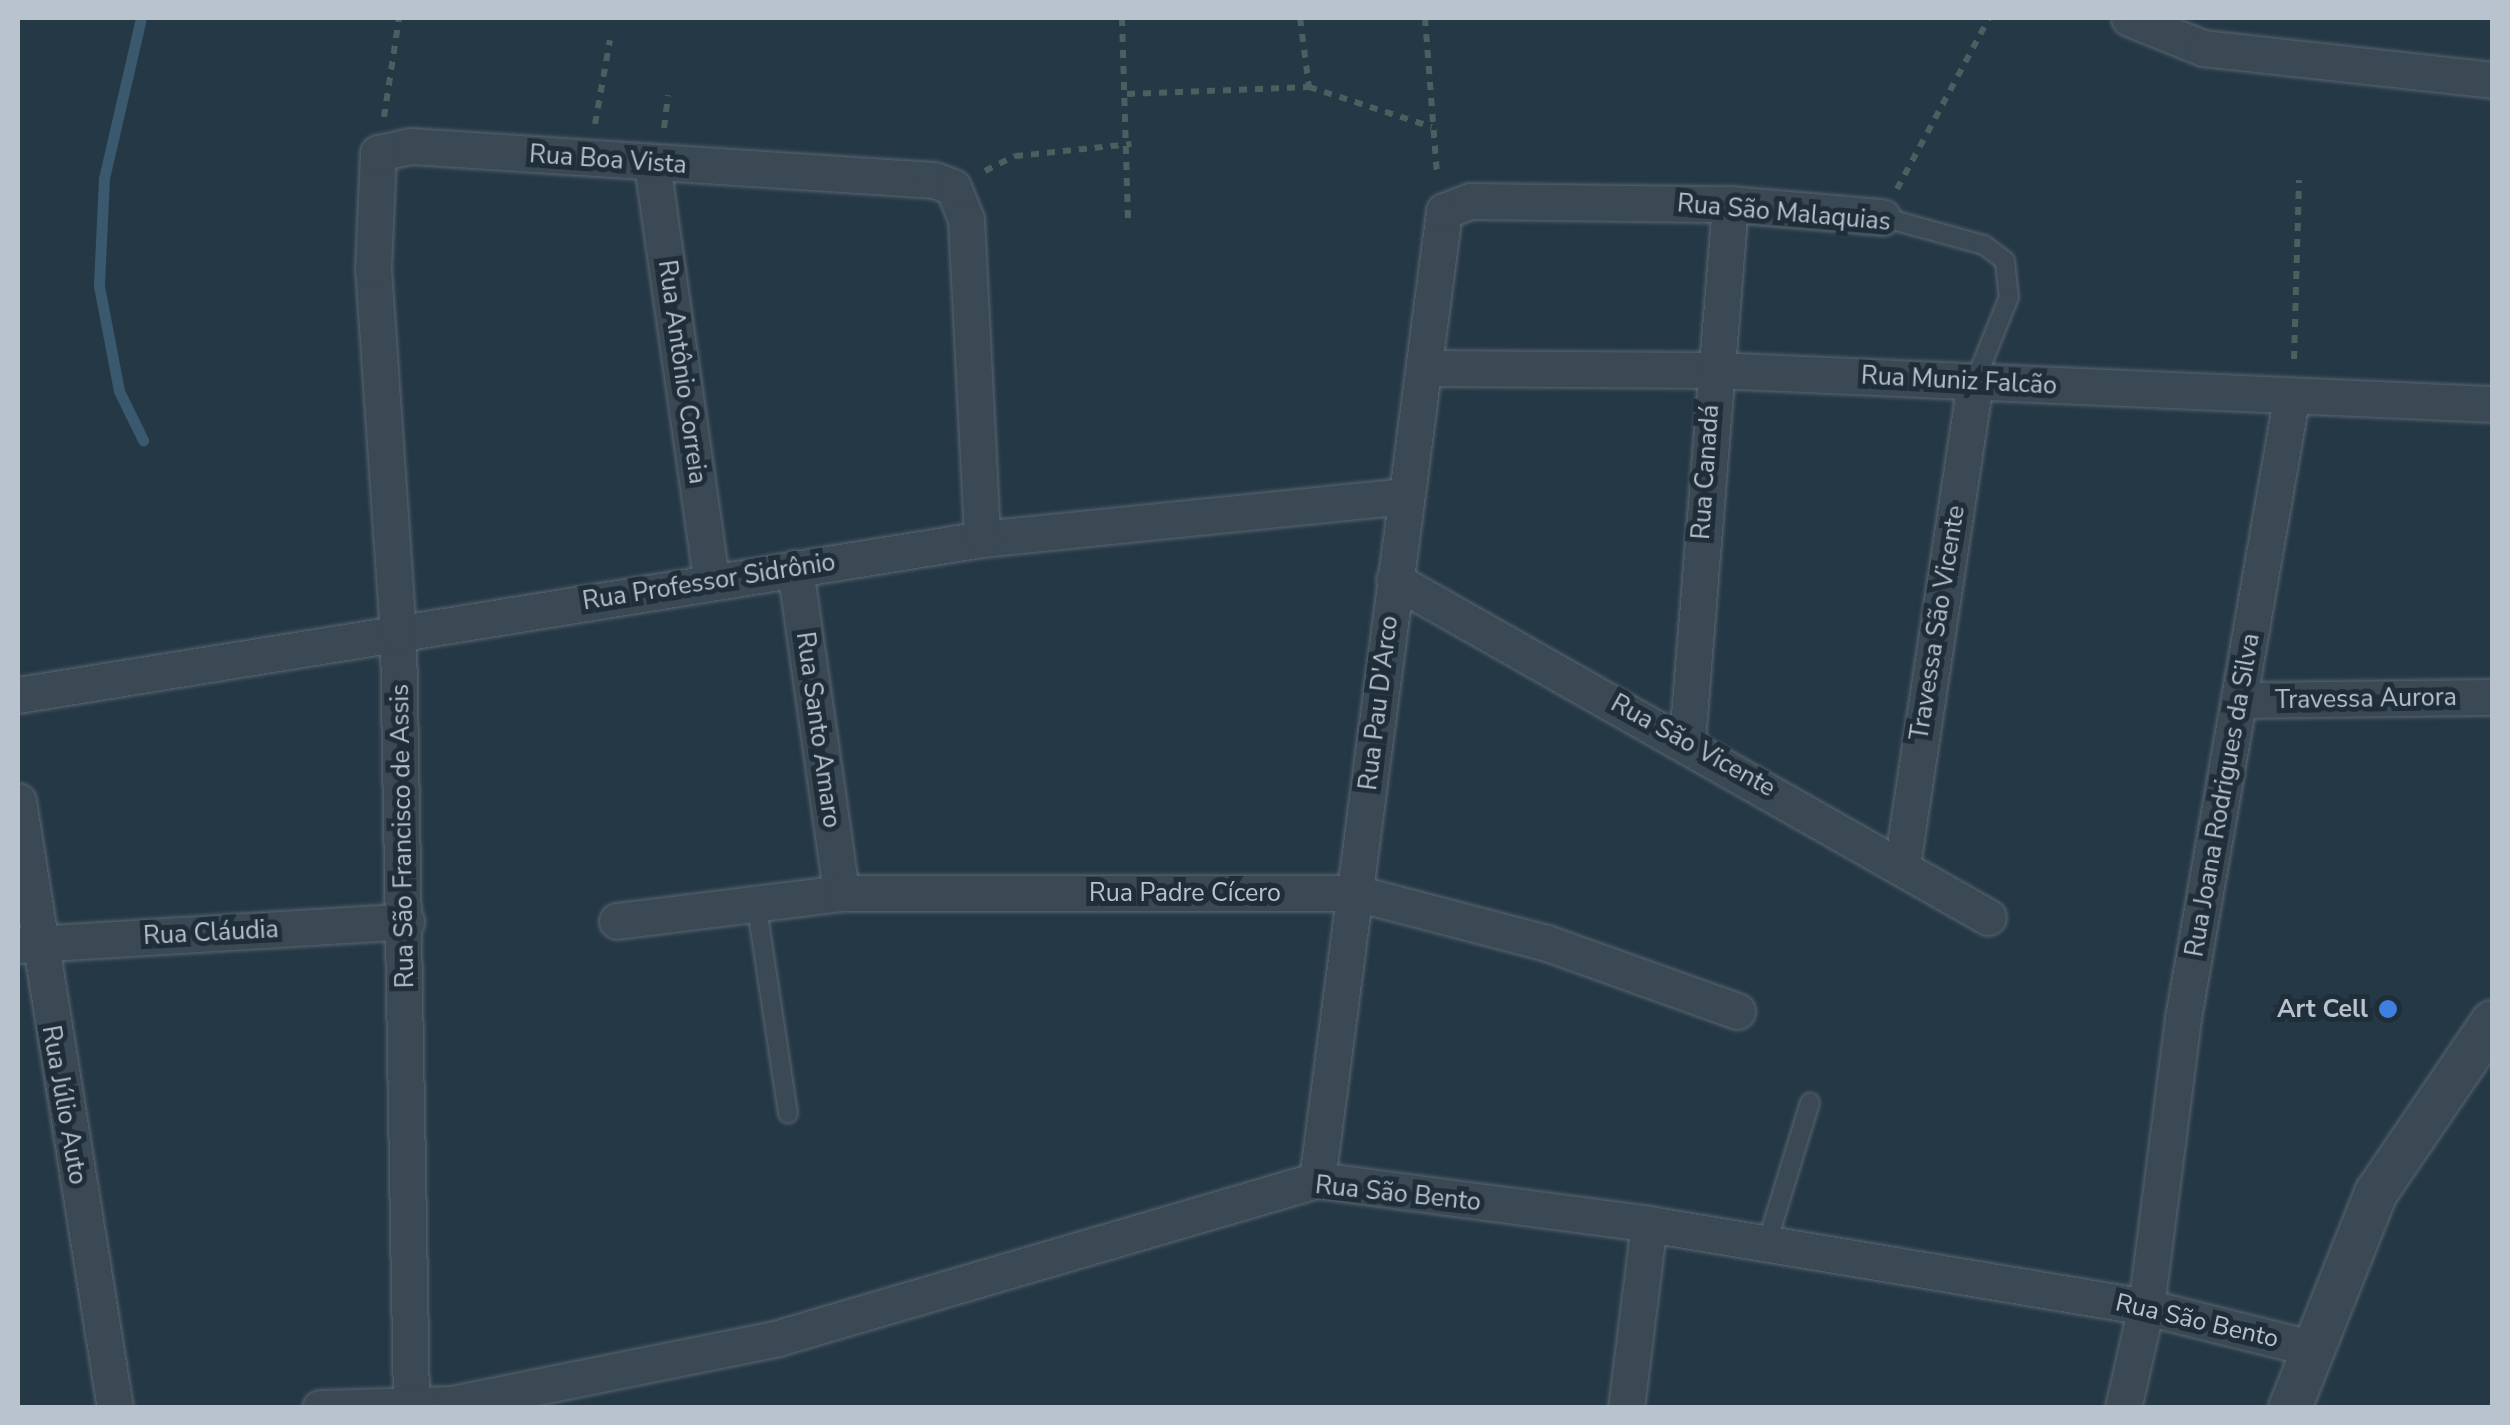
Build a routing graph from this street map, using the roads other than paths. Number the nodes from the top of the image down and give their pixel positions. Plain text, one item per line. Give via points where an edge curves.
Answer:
1 (2129, 18) edge
2 (2492, 80) edge
3 (652, 164) junction
4 (1730, 204) junction
5 (1882, 216) joint
6 (1442, 226) joint
7 (373, 268) joint
8 (1426, 368) junction
9 (1714, 370) junction
10 (1975, 380) junction
11 (2291, 400) junction
12 (2492, 404) edge
13 (1404, 496) junction
14 (982, 539) junction
15 (794, 568) junction
16 (712, 580) junction
17 (1394, 580) junction
18 (398, 634) junction
19 (18, 696) edge
20 (2492, 698) edge
21 (2240, 700) junction
22 (1686, 742) junction
23 (18, 801) edge
24 (1902, 864) junction
25 (841, 892) junction
26 (1356, 893) junction
27 (756, 902) junction
28 (1988, 917) dead end
29 (617, 921) dead end
30 (406, 922) junction
31 (27, 944) edge
32 (1737, 1011) dead end
33 (2492, 1022) edge
34 (1810, 1102) dead end
35 (788, 1114) dead end
36 (1317, 1180) junction
37 (1649, 1224) junction
38 (1767, 1243) junction
39 (2146, 1306) junction
40 (2311, 1348) junction
41 (411, 1404) junction
42 (452, 1406) edge
43 (115, 1408) edge
44 (320, 1408) edge
45 (1626, 1408) edge
46 (2123, 1408) edge
47 (2290, 1408) edge

1 - 2 street via 2204,48
3 - 7 street, Rua Boa Vista via 412,146 378,153
3 - 14 street, Rua Boa Vista via 934,180 952,187 966,219
3 - 16 street, Rua Antônio Correia
4 - 5 street, Rua São Malaquias
4 - 6 street, Rua São Malaquias via 1470,202 1450,206
4 - 9 street, Rua Canadá
5 - 10 lane, Rua São Malaquias via 1984,245 2005,261 2009,298
6 - 8 street, Rua Pau D'Arco
7 - 18 street, Rua São Francisco de Assis
8 - 9 street, Rua Muniz Falcão
8 - 13 street, Rua Pau D'Arco
9 - 10 street, Rua Muniz Falcão
9 - 22 street, Rua Canadá
10 - 11 street, Rua Muniz Falcão
10 - 24 street, Travessa São Vicente
11 - 12 street, Rua Muniz Falcão
11 - 21 street, Rua Joana Rodrigues da Silva
13 - 14 street, Rua Professor Sidrônio
13 - 17 street, Rua Pau D'Arco
14 - 15 street, Rua Professor Sidrônio
15 - 16 street, Rua Professor Sidrônio
15 - 25 street, Rua Santo Amaro
16 - 18 street, Rua Professor Sidrônio
17 - 22 street, Rua São Vicente
17 - 26 street, Rua Pau D'Arco
18 - 19 street, Rua Professor Sidrônio
18 - 30 street, Rua São Francisco de Assis
20 - 21 street, Travessa Aurora
21 - 39 street, Rua Joana Rodrigues da Silva via 2183,1018
22 - 24 street, Rua São Vicente
23 - 31 street, Rua Júlio Auto
24 - 28 street, Rua São Vicente
25 - 26 street, Rua Padre Cícero
25 - 27 street, Rua Padre Cícero
26 - 32 street, Rua Padre Cícero via 1547,943
26 - 36 street, Rua Pau D'Arco
27 - 29 street, Rua Padre Cícero
27 - 35 lane
30 - 31 street, Rua Cláudia
30 - 41 street, Rua São Francisco de Assis
31 - 43 street, Rua Júlio Auto
33 - 40 street via 2376,1193
34 - 38 lane
36 - 37 street, Rua São Bento
36 - 42 street, Rua São Bento via 778,1338
37 - 38 street, Rua São Bento
37 - 45 street
38 - 39 street, Rua São Bento
39 - 40 street, Rua São Bento
39 - 46 street, Rua Joana Rodrigues da Silva
40 - 47 street
41 - 42 street, Rua São Bento
41 - 44 street, Rua São Bento

